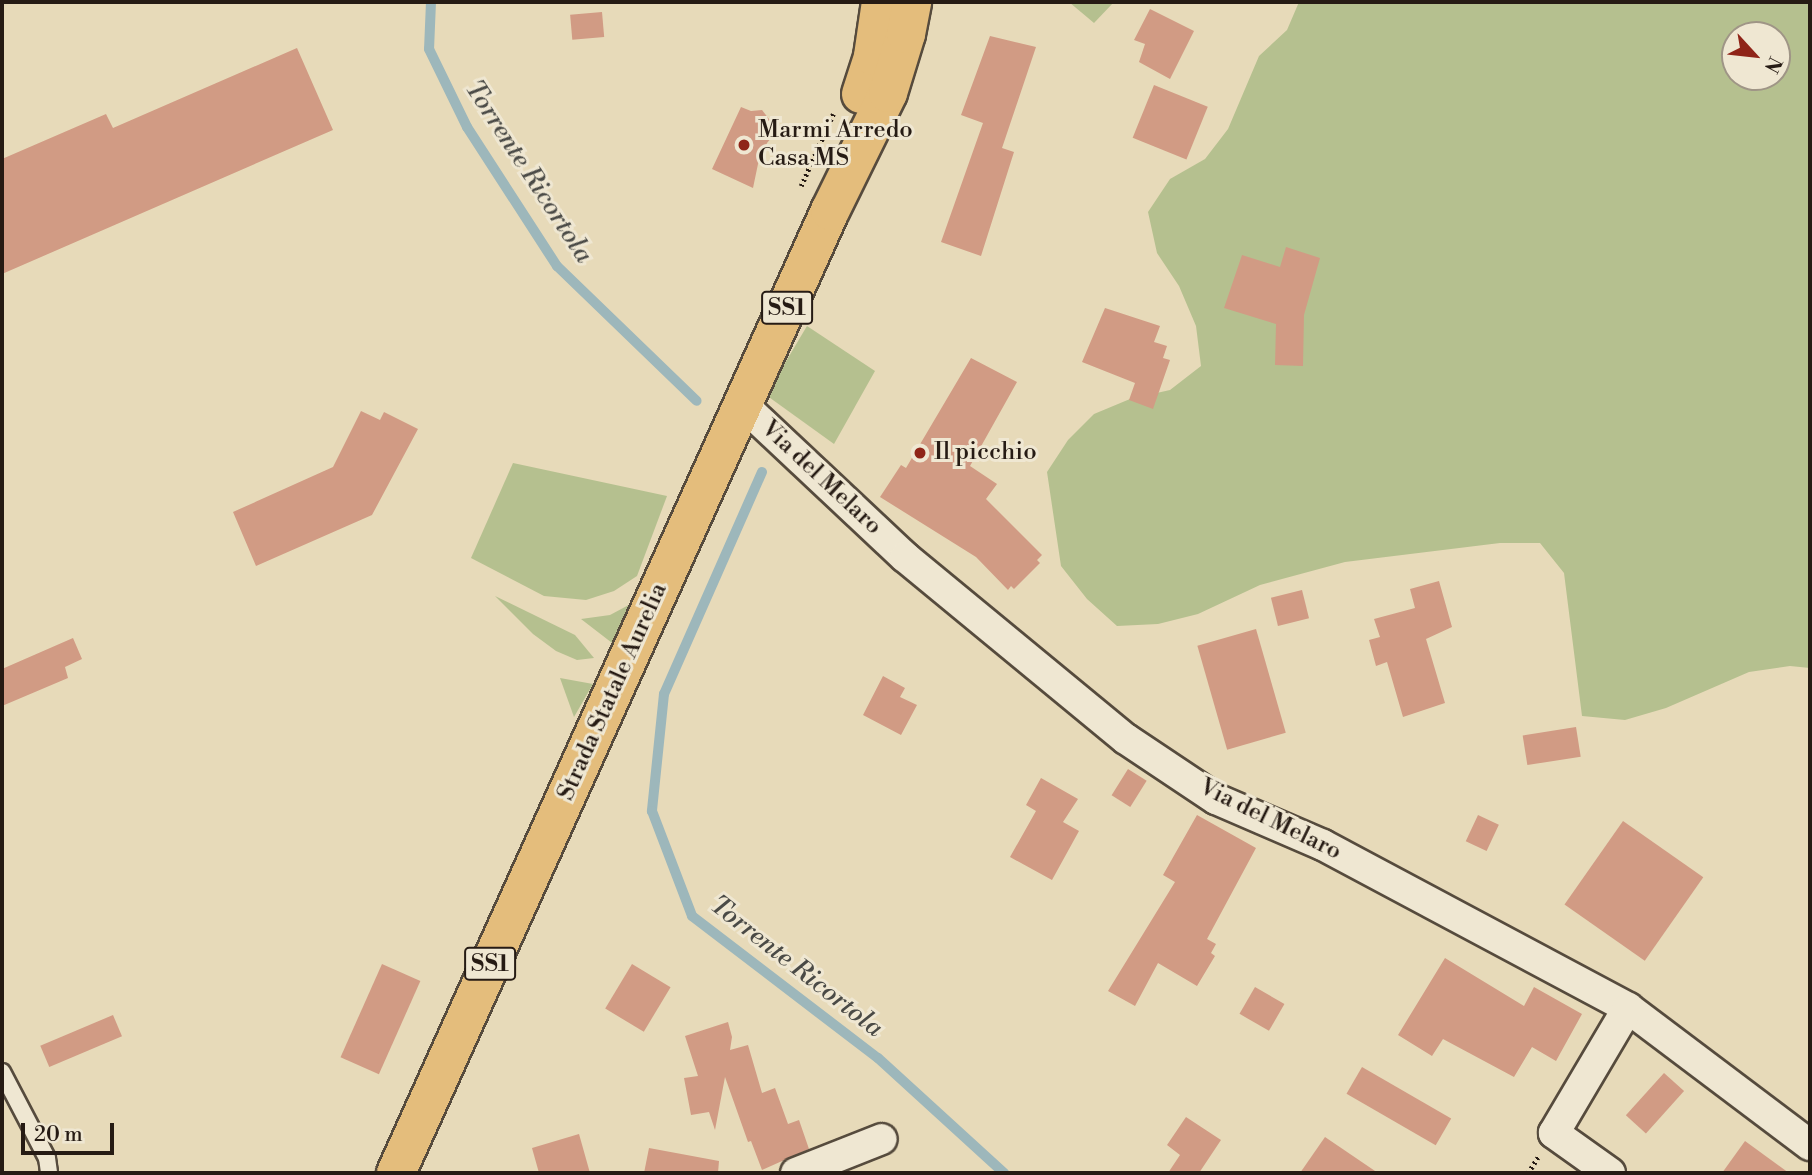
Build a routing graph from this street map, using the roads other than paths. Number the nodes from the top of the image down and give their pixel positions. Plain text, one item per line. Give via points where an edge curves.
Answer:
1 (881, 2) edge
2 (912, 2) edge
3 (830, 211) junction
4 (743, 405) junction
5 (1628, 1008) junction
6 (2, 1072) edge
7 (882, 1139) dead end
8 (1810, 1145) edge
9 (49, 1173) edge
10 (396, 1173) edge
11 (796, 1173) edge
12 (1610, 1173) edge

1 - 3 main road via 873,56 851,122
2 - 3 main road via 888,93
3 - 4 main road, Strada Statale Aurelia / SS1
4 - 5 street, Via del Melaro via 905,557 1126,738 1216,799 1322,845
4 - 10 main road, Strada Statale Aurelia / SS1
5 - 8 street, Via del Melaro
5 - 12 street via 1554,1133
6 - 9 lane via 47,1158
7 - 11 street

